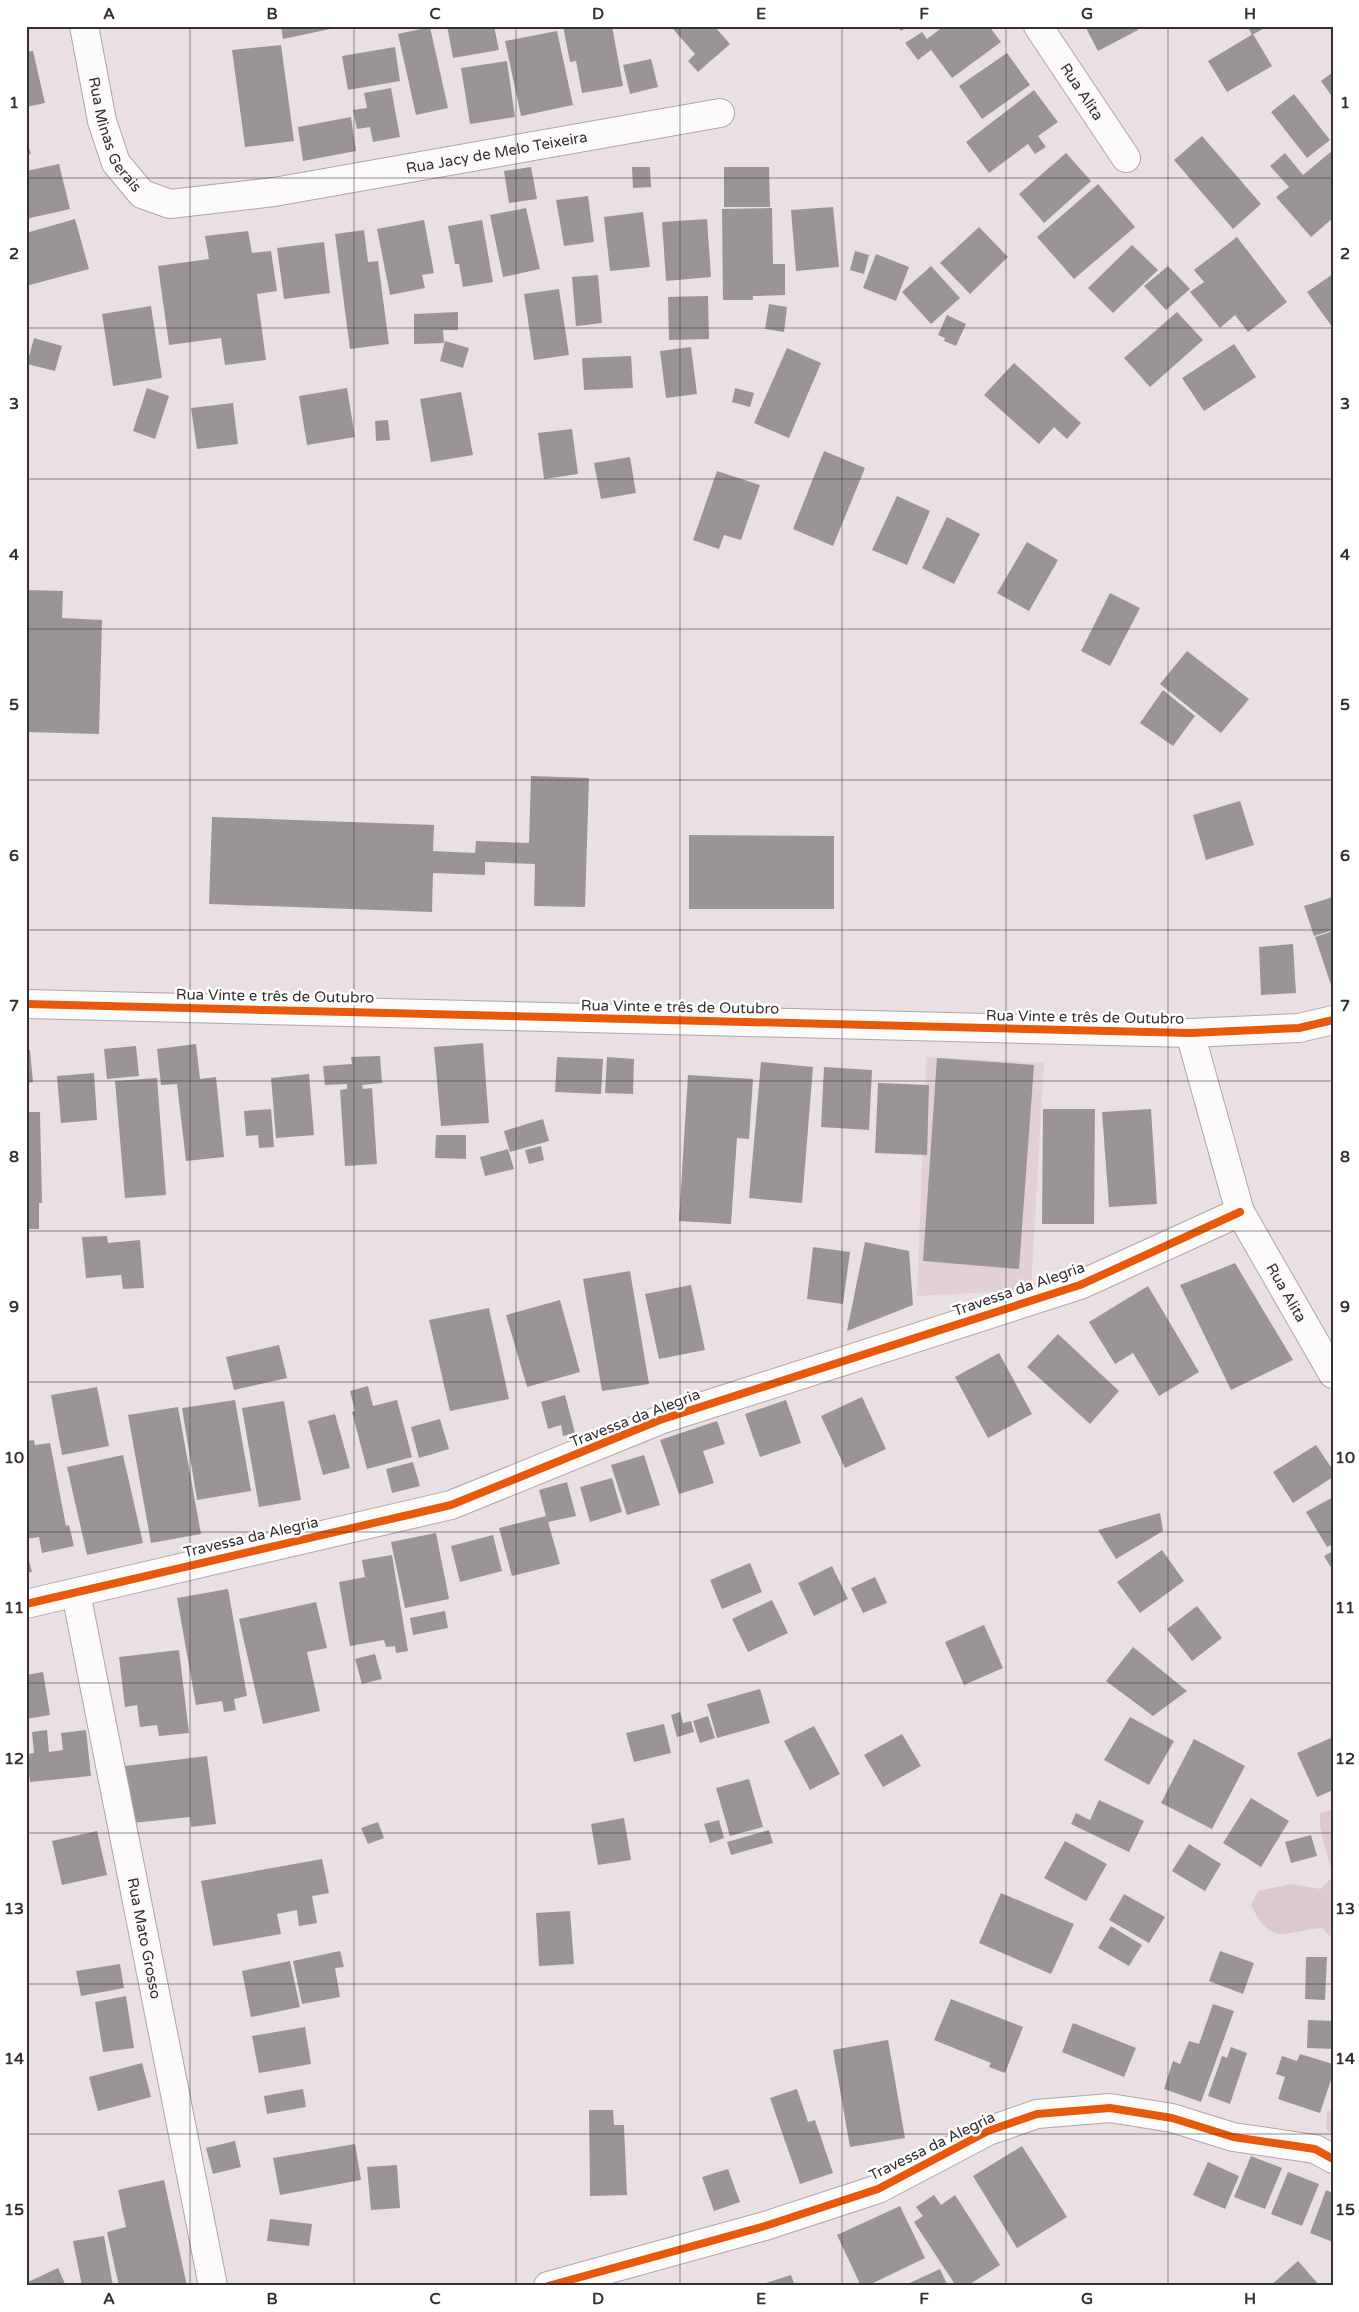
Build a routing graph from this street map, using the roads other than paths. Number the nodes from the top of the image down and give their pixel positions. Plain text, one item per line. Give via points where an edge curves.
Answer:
1 (84, 26) edge
2 (1038, 26) edge
3 (720, 113) dead end
4 (1126, 158) dead end
5 (274, 192) joint
6 (26, 1004) edge
7 (1333, 1020) edge
8 (1190, 1033) junction
9 (1240, 1212) junction
10 (1333, 1374) edge
11 (76, 1593) junction
12 (26, 1604) edge
13 (1333, 2159) edge
14 (213, 2286) edge
15 (548, 2286) edge

1 - 5 street, Rua Minas Gerais via 102,121 116,163 142,194 170,204
2 - 4 street, Rua Alita
3 - 5 street, Rua Jacy de Melo Teixeira
6 - 8 street, Rua Vinte e três de Outubro
7 - 8 street, Rua Vinte e três de Outubro via 1299,1028
8 - 9 street, Rua Alita
9 - 10 street, Rua Alita
9 - 11 street, Travessa da Alegria via 1080,1284 660,1420 451,1505
11 - 12 street, Travessa da Alegria
11 - 14 street, Rua Mato Grosso
13 - 15 street, Travessa da Alegria via 1315,2149 1234,2137 1172,2118 1110,2108 1037,2114 988,2131 878,2189 766,2226

